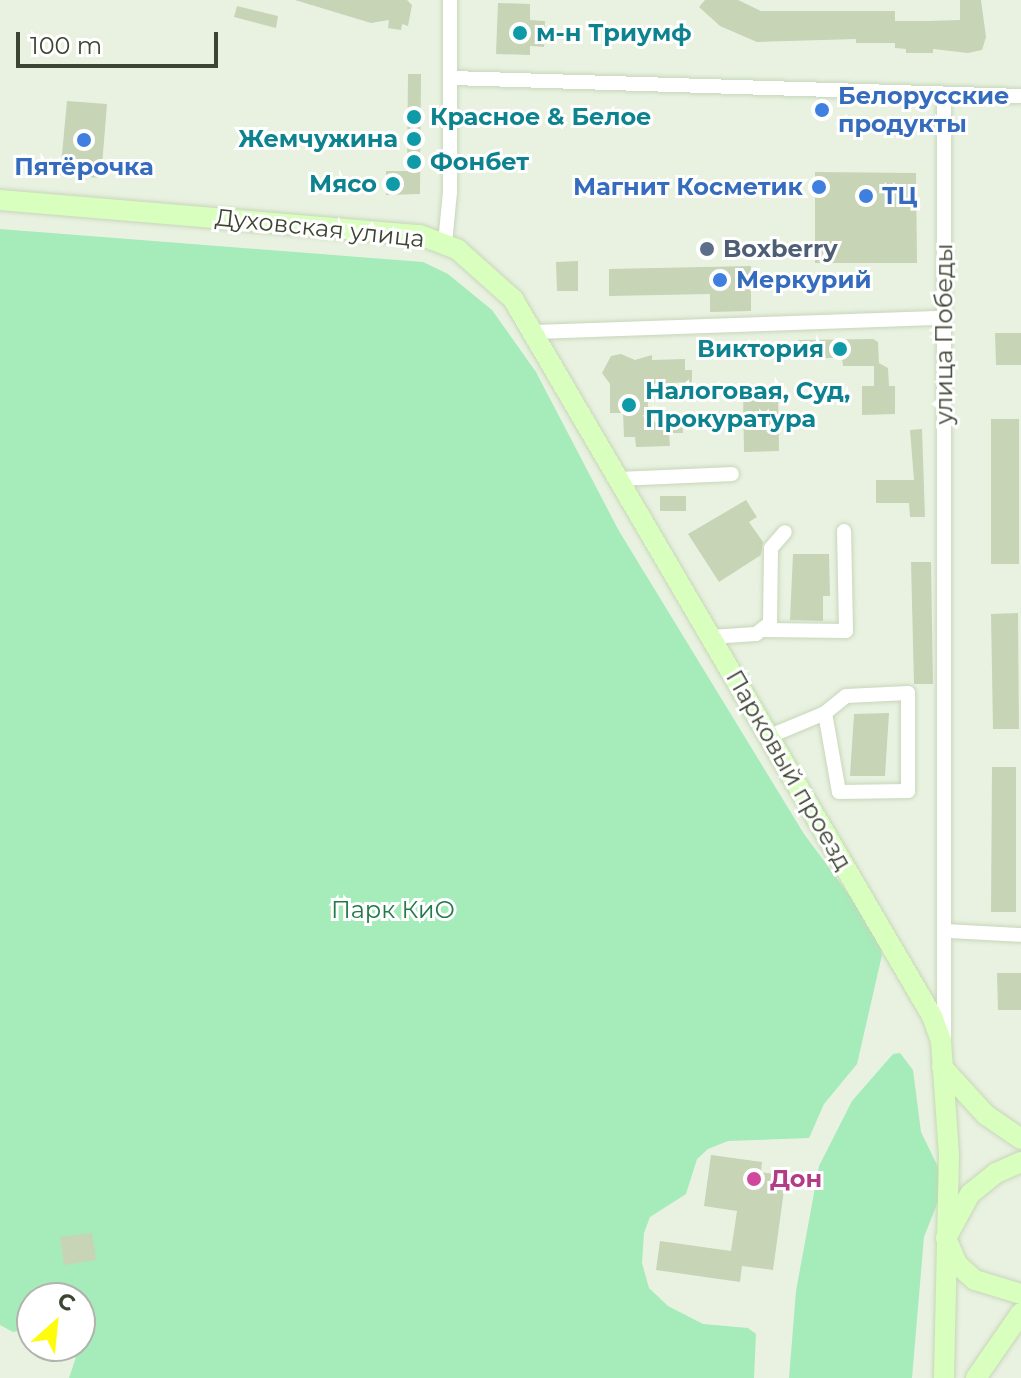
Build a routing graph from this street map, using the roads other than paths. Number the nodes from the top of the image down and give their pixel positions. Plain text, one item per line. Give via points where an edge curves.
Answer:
1 (450, 0) edge
2 (452, 78) junction
3 (944, 95) junction
4 (1021, 96) edge
5 (0, 200) edge
6 (445, 243) junction
7 (943, 318) junction
8 (535, 332) junction
9 (732, 474) dead end
10 (619, 479) junction
11 (844, 531) dead end
12 (785, 532) dead end
13 (764, 630) junction
14 (711, 637) junction
15 (825, 713) junction
16 (770, 736) junction
17 (947, 931) junction
18 (1021, 935) edge
19 (942, 1067) junction
20 (1021, 1139) edge
21 (1021, 1162) edge
22 (946, 1238) junction
23 (1021, 1294) edge
24 (1021, 1313) edge
25 (944, 1378) edge
26 (976, 1378) edge

1 - 2 street, Духовская улица
2 - 3 street
2 - 6 street, Духовская улица
3 - 4 street
3 - 7 street, улица Победы
5 - 6 street, Духовская улица via 412,234
6 - 8 street, Парковый проезд via 490,274
7 - 8 street
7 - 17 street, улица Победы
8 - 10 street, Парковый проезд
9 - 10 street
10 - 14 street, Парковый проезд
11 - 13 street via 846,631
12 - 13 street via 771,548 770,623
13 - 14 street
14 - 16 street, Парковый проезд
15 - 15 street via 839,792 908,791 908,693 846,696
15 - 16 street
16 - 19 street, Парковый проезд via 932,1016
17 - 18 street
17 - 19 street, улица Победы
19 - 20 street via 986,1115
19 - 22 street, Парковый проезд via 949,1155
21 - 22 street via 970,1194
22 - 23 street via 957,1264 975,1280 997,1291
22 - 25 street, Парковый проезд
24 - 26 street

